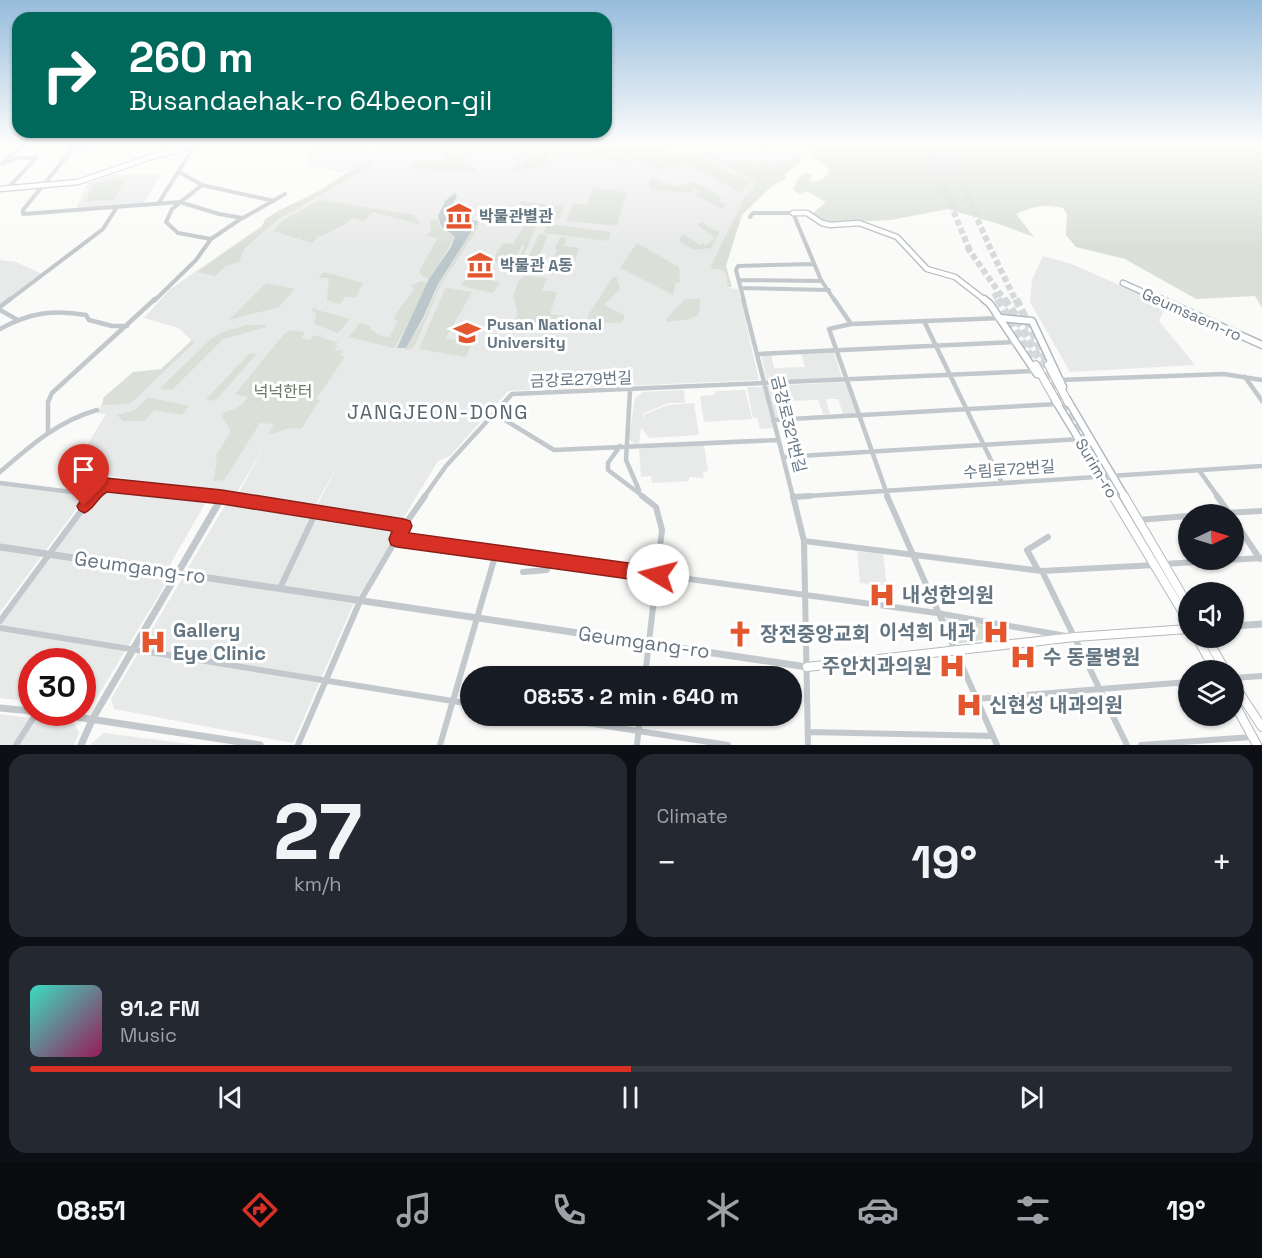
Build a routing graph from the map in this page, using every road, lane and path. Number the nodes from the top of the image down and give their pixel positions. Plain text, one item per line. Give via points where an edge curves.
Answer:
1 (16, 180) edge
2 (45, 180) edge
3 (85, 180) edge
4 (174, 180) edge
5 (193, 180) edge
6 (202, 185) junction
7 (40, 186) junction
8 (0, 189) edge
9 (7, 189) junction
10 (285, 194) dead end
11 (274, 201) junction
12 (180, 202) junction
13 (158, 204) junction
14 (117, 207) junction
15 (793, 213) junction
16 (750, 217) dead end
17 (243, 218) junction
18 (211, 239) junction
19 (813, 264) junction
20 (740, 280) junction
21 (822, 281) junction
22 (1123, 283) dead end
23 (742, 288) junction
24 (829, 290) junction
25 (0, 308) edge
26 (1001, 318) junction
27 (16, 319) junction
28 (924, 321) junction
29 (851, 324) junction
30 (127, 326) junction
31 (0, 329) edge
32 (1017, 342) junction
33 (936, 344) junction
34 (1262, 345) edge
35 (836, 350) junction
36 (757, 354) junction
37 (1048, 364) tunnel mouth
38 (1035, 368) junction
39 (950, 375) junction
40 (1245, 377) junction
41 (1058, 380) junction
42 (1262, 380) edge
43 (847, 381) junction
44 (765, 385) junction
45 (630, 391) junction
46 (1262, 401) edge
47 (1058, 404) junction
48 (1069, 404) joint
49 (967, 409) junction
50 (97, 410) dead end
51 (495, 414) junction
52 (859, 415) junction
53 (774, 420) junction
54 (48, 432) junction
55 (1080, 439) junction
56 (778, 440) junction
57 (983, 444) junction
58 (622, 446) junction
59 (872, 452) junction
60 (783, 457) junction
61 (1262, 466) edge
62 (1199, 470) junction
63 (0, 472) edge
64 (1111, 476) junction
65 (1102, 477) junction
66 (0, 483) edge
67 (1002, 483) junction
68 (96, 489) junction
69 (885, 491) junction
70 (639, 492) junction
71 (222, 497) junction
72 (793, 497) junction
73 (1222, 504) edge
74 (317, 510) junction
75 (1262, 511) edge
76 (1244, 513) edge
77 (1178, 517) edge
78 (1138, 520) junction
79 (404, 526) junction
80 (1244, 535) edge
81 (1048, 537) dead end
82 (397, 539) junction
83 (804, 541) junction
84 (0, 547) edge
85 (496, 553) junction
86 (49, 554) junction
87 (913, 555) junction
88 (1261, 559) edge
89 (549, 560) junction
90 (1164, 564) junction
91 (1155, 565) junction
92 (1040, 571) junction
93 (523, 572) dead end
94 (178, 573) junction
95 (658, 575) junction
96 (280, 588) junction
97 (1178, 588) edge
98 (805, 595) junction
99 (360, 601) junction
100 (1178, 604) edge
101 (937, 613) junction
102 (476, 617) junction
103 (0, 621) edge
104 (1262, 624) edge
105 (1244, 625) edge
106 (0, 628) edge
107 (1178, 630) edge
108 (1075, 637) junction
109 (650, 643) junction
110 (132, 651) junction
111 (956, 652) junction
112 (647, 666) edge
113 (807, 667) junction
114 (1262, 676) edge
115 (1244, 677) edge
116 (324, 681) junction
117 (1178, 683) edge
118 (1099, 689) junction
119 (976, 699) junction
120 (1244, 700) edge
121 (453, 701) junction
122 (460, 702) edge
123 (0, 708) edge
124 (18, 710) edge
125 (96, 713) edge
126 (96, 718) edge
127 (1244, 721) edge
128 (28, 726) edge
129 (89, 726) edge
130 (606, 726) edge
131 (639, 726) edge
132 (1262, 727) edge
133 (638, 731) junction
134 (808, 732) junction
135 (993, 736) junction
136 (1255, 741) edge
137 (16, 745) edge
138 (81, 745) edge
139 (260, 745) edge
140 (298, 745) edge
141 (440, 745) edge
142 (637, 745) edge
143 (728, 745) edge
144 (808, 745) edge
145 (997, 745) edge
146 (1127, 745) edge
147 (1141, 745) edge

1 - 9 street
2 - 7 street
3 - 7 main road
4 - 13 street
5 - 6 street
6 - 11 street
6 - 12 street
7 - 9 main road
7 - 14 street via 23,214
8 - 9 main road
10 - 11 street
11 - 17 street
12 - 13 street
12 - 17 street
12 - 18 street via 166,222 178,233
13 - 14 street
14 - 25 street via 103,230
15 - 16 street via 753,213
15 - 19 street
15 - 26 main road via 807,213 830,225 859,223 897,237 927,269 955,277 990,304
17 - 18 street
18 - 30 street via 196,260
19 - 20 street via 738,266
19 - 21 street
20 - 21 street
20 - 23 street, 금강로321번길
21 - 24 street
22 - 34 main road, Geumsaem-ro
23 - 24 street
23 - 36 street, 금강로321번길
24 - 29 street
25 - 27 street
26 - 28 street
26 - 32 main road
26 - 41 main road via 1032,321
27 - 30 street via 59,309 112,326
27 - 31 street
28 - 29 street
28 - 33 street
29 - 35 street via 829,329
30 - 54 street via 52,393 48,402
32 - 33 street
32 - 38 main road
33 - 35 street
33 - 39 street
35 - 36 street
35 - 43 street
36 - 44 street, 금강로321번길
37 - 41 highway
38 - 39 street, 금강로279번길
38 - 47 highway
39 - 43 street, 금강로279번길
39 - 49 street
40 - 41 street via 1224,374
40 - 42 street
40 - 46 street
41 - 48 highway
43 - 44 street, 금강로279번길
43 - 52 street
44 - 45 street, 금강로279번길
44 - 53 street, 금강로321번길
45 - 51 street, 금강로279번길 via 512,394
45 - 58 street
47 - 49 street
47 - 55 main road, Surim-ro
48 - 64 main road, Surim-ro
49 - 52 street
49 - 57 street
50 - 54 street via 73,417
51 - 58 street via 554,450
51 - 79 street, 금강로279번길 via 446,466
52 - 53 street
52 - 59 street
53 - 56 street, 금강로321번길
54 - 63 street
55 - 57 street
55 - 65 main road, Surim-ro
56 - 58 street
56 - 60 street, 금강로321번길
57 - 59 street
57 - 67 street
58 - 70 street
58 - 70 street via 608,470
59 - 60 street
59 - 69 street
60 - 72 street, 금강로321번길
61 - 62 street, 수림로72번길
62 - 64 street, 수림로72번길
62 - 73 street
64 - 65 street, 수림로72번길
64 - 78 main road, Surim-ro
65 - 67 street, 수림로72번길
65 - 91 main road, Surim-ro
66 - 68 street via 87,494
67 - 69 street, 수림로72번길
68 - 71 street via 106,485
68 - 86 street
69 - 72 street, 수림로72번길
69 - 87 street
70 - 95 street via 656,507 662,530
71 - 74 street
71 - 94 street
72 - 83 street, 금강로321번길
74 - 79 street via 321,514
74 - 96 street
75 - 76 street
77 - 78 street
78 - 90 main road, Surim-ro
79 - 82 street, 금강로279번길
80 - 88 street
81 - 92 street via 1027,550
82 - 85 street
82 - 99 street, 금강로279번길
83 - 87 street
83 - 98 street, 금강로321번길
84 - 86 street, Geumgang-ro
85 - 89 street
85 - 102 street
86 - 94 street, Geumgang-ro
86 - 103 street
87 - 92 street
87 - 101 street
88 - 90 street
89 - 93 street via 547,570
89 - 95 street
90 - 97 main road, Surim-ro
91 - 92 street
91 - 100 main road, Surim-ro
92 - 108 street
94 - 96 street, Geumgang-ro
94 - 110 street
95 - 98 street
95 - 109 street
96 - 99 street, Geumgang-ro
98 - 101 street
98 - 113 street, 금강로321번길
99 - 102 street, Geumgang-ro
99 - 116 street, 금강로279번길
101 - 108 street
101 - 111 street
102 - 109 street, Geumgang-ro
102 - 121 street
104 - 105 street
106 - 110 street
107 - 108 main road, Geumgang-ro
108 - 111 main road, Geumgang-ro
108 - 118 street
109 - 112 street
109 - 113 street, Geumgang-ro
110 - 116 street
110 - 125 street
111 - 113 main road, Geumgang-ro
111 - 119 street
113 - 134 street, 금강로321번길
114 - 115 street
116 - 121 street
116 - 140 street, 금강로279번길
117 - 118 street
118 - 119 street
118 - 146 street
119 - 135 street
120 - 132 main road
121 - 122 street
121 - 141 street
123 - 124 street
126 - 139 street
127 - 136 main road
128 - 137 street
129 - 138 street
130 - 133 street
131 - 133 street
133 - 142 street
133 - 143 street
134 - 135 street
134 - 144 street, 금강로321번길
135 - 145 street
136 - 147 street

